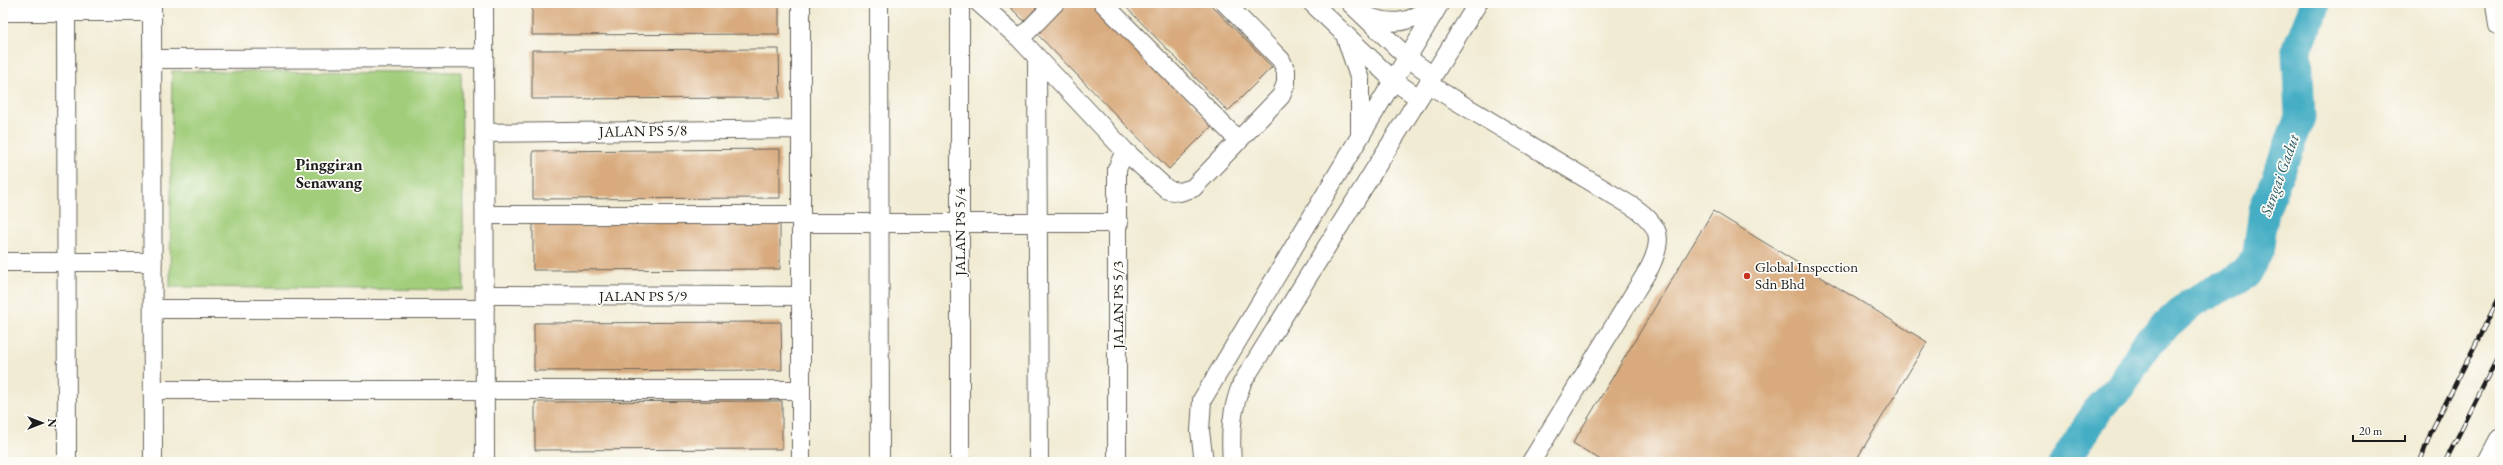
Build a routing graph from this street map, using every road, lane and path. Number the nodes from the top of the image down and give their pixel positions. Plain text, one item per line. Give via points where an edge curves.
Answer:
1 (484, 3) edge
2 (801, 3) edge
3 (879, 3) edge
4 (960, 3) edge
5 (979, 3) edge
6 (1055, 3) edge
7 (1103, 3) edge
8 (1226, 3) edge
9 (1312, 3) edge
10 (1434, 3) edge
11 (1440, 3) edge
12 (1478, 3) edge
13 (2497, 3) edge
14 (66, 7) edge
15 (152, 7) edge
16 (1355, 9) edge
17 (3, 12) edge
18 (2500, 25) edge
19 (1346, 37) junction
20 (1020, 39) junction
21 (484, 58) junction
22 (1038, 58) junction
23 (1408, 58) junction
24 (152, 60) junction
25 (1394, 81) junction
26 (1426, 86) junction
27 (801, 129) junction
28 (484, 133) junction
29 (1360, 139) junction
30 (1239, 141) junction
31 (1125, 151) junction
32 (485, 215) junction
33 (801, 219) junction
34 (879, 223) junction
35 (960, 223) junction
36 (1038, 223) junction
37 (1119, 223) junction
38 (3, 262) edge
39 (66, 262) junction
40 (153, 262) junction
41 (801, 296) junction
42 (485, 302) junction
43 (153, 309) junction
44 (485, 388) junction
45 (153, 390) junction
46 (801, 390) junction
47 (2500, 441) edge
48 (67, 462) edge
49 (153, 462) edge
50 (485, 462) edge
51 (801, 462) edge
52 (880, 462) edge
53 (960, 462) edge
54 (1039, 462) edge
55 (1117, 462) edge
56 (1204, 462) edge
57 (1232, 462) edge
58 (1531, 462) edge
59 (2489, 462) edge

1 - 21 street
2 - 27 street
3 - 34 street
4 - 35 street, JALAN PS 5/4
5 - 20 street
6 - 20 street
7 - 30 street
8 - 30 street via 1281,60 1286,70 1286,83 1281,96
9 - 19 street
10 - 16 street via 1412,20 1397,23 1382,22
11 - 23 street
12 - 26 street
13 - 18 highway
14 - 15 street
14 - 17 street
14 - 39 street
15 - 24 street
16 - 23 street
19 - 25 street
19 - 29 street via 1360,80
20 - 22 street
21 - 24 street
21 - 28 street
22 - 31 street
22 - 36 street
23 - 25 street
23 - 26 street
24 - 40 street
25 - 26 street
25 - 29 street
26 - 57 street via 1242,384 1235,401 1230,433
26 - 58 street via 1635,208 1651,220 1657,230 1656,254 1650,267
27 - 28 street, JALAN PS 5/8
27 - 33 street
28 - 32 street
29 - 56 street via 1202,400 1200,431
30 - 31 street via 1193,188 1180,192 1168,190
31 - 37 street, JALAN PS 5/3 via 1117,169
32 - 33 street
32 - 42 street
33 - 34 street
33 - 41 street
34 - 35 street
34 - 52 street
35 - 36 street
35 - 53 street, JALAN PS 5/4
36 - 37 street
36 - 54 street
37 - 55 street, JALAN PS 5/3
38 - 39 street
39 - 40 street
39 - 48 street
40 - 43 street
41 - 42 street, JALAN PS 5/9
41 - 46 street
42 - 43 street, JALAN PS 5/9
42 - 44 street
43 - 45 street
44 - 45 street
44 - 46 street
44 - 50 street
45 - 49 street
46 - 51 street
47 - 59 highway

